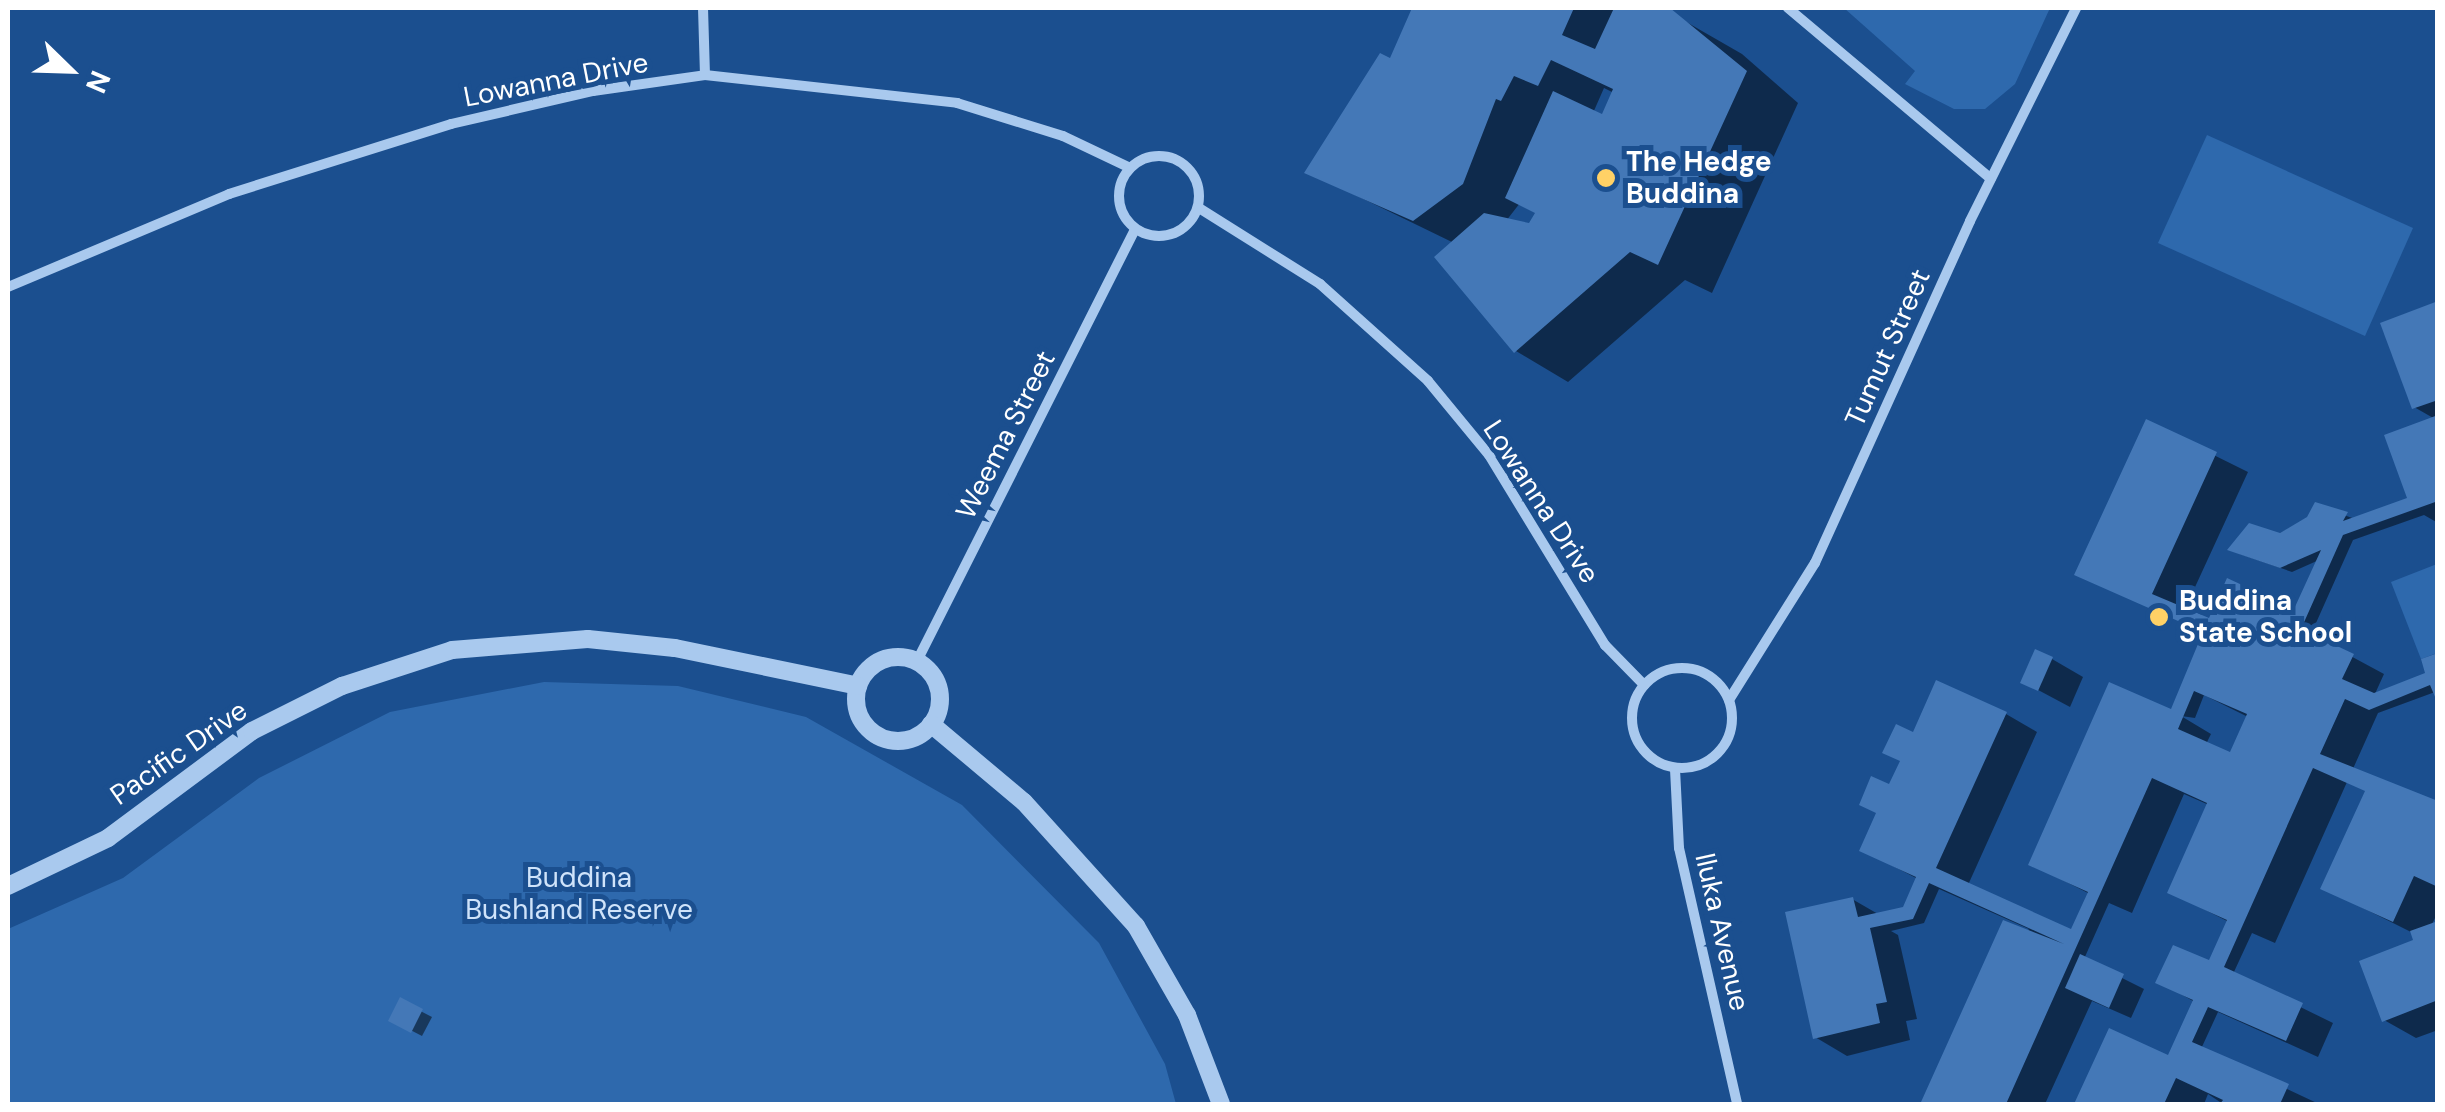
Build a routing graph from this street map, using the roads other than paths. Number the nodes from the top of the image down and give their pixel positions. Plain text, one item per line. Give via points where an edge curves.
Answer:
1 (703, 8) edge
2 (1788, 8) edge
3 (2076, 8) edge
4 (705, 76) junction
5 (1130, 168) junction
6 (1991, 179) junction
7 (1198, 208) junction
8 (1136, 230) junction
9 (8, 288) edge
10 (917, 661) junction
11 (1644, 685) junction
12 (858, 686) junction
13 (1729, 700) junction
14 (931, 724) junction
15 (1675, 769) junction
16 (8, 886) edge
17 (1221, 1104) edge
18 (1737, 1104) edge

1 - 4 street
2 - 6 street
3 - 6 street, Tumut Street
4 - 5 street, Lowanna Drive via 957,103 1063,136
4 - 9 street, Lowanna Drive via 592,91 452,124 230,194
5 - 7 street via 1154,156 1180,161 1197,181
5 - 8 street via 1119,200
6 - 13 street, Tumut Street via 1816,563
7 - 8 street via 1172,235
7 - 11 street, Lowanna Drive via 1320,284 1428,381 1489,455 1605,645
8 - 10 street, Weema Street
10 - 12 street via 875,663
10 - 14 street via 937,682
11 - 13 street via 1668,670 1697,670
11 - 15 street via 1632,714 1638,744
12 - 14 street via 859,715 878,736 907,740
12 - 16 street, Pacific Drive via 675,648 588,639 452,650 342,686 252,731 108,838
13 - 15 street via 1730,734 1721,750 1708,761
14 - 17 street via 1036,814 1136,926 1187,1015
15 - 18 street, Iluka Avenue via 1679,848

